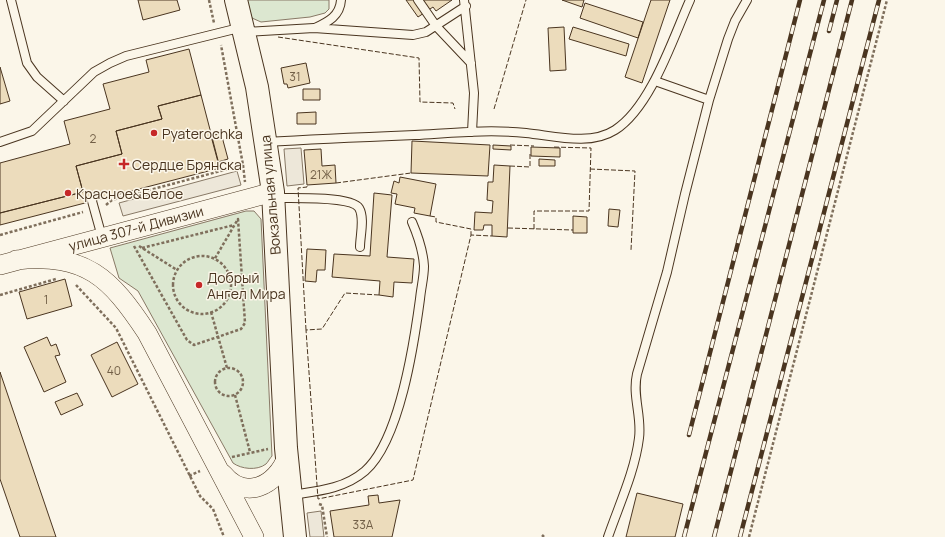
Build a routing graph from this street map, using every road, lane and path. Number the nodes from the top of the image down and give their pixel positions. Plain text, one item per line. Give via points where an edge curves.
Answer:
1 (10, 0) edge
2 (209, 0) edge
3 (236, 0) edge
4 (341, 0) edge
5 (418, 0) edge
6 (690, 0) edge
7 (747, 0) edge
8 (887, 0) edge
9 (465, 3) edge
10 (436, 26) junction
11 (314, 28) junction
12 (244, 30) junction
13 (217, 33) junction
14 (471, 63) junction
15 (655, 81) junction
16 (710, 100) junction
17 (64, 101) junction
18 (472, 132) junction
19 (0, 142) edge
20 (266, 142) junction
21 (273, 195) junction
22 (92, 201) dead end
23 (95, 209) junction
24 (412, 222) dead end
25 (235, 225) junction
26 (0, 235) edge
27 (102, 237) junction
28 (360, 247) dead end
29 (142, 248) junction
30 (214, 260) junction
31 (8, 262) edge
32 (178, 270) junction
33 (58, 278) dead end
34 (74, 284) dead end
35 (0, 295) edge
36 (211, 312) junction
37 (218, 338) junction
38 (227, 368) junction
39 (235, 395) junction
40 (250, 452) dead end
41 (287, 457) junction
42 (221, 471) junction
43 (290, 495) junction
44 (322, 505) dead end
45 (224, 537) edge
46 (254, 537) edge
47 (295, 537) edge
48 (327, 537) edge
49 (608, 537) edge
50 (749, 537) edge

1 - 17 lane via 27,63 31,70
2 - 13 path
3 - 12 main road, Вокзальная улица
4 - 11 lane via 337,14
5 - 10 lane
6 - 15 lane
7 - 16 lane via 728,39
8 - 50 path
9 - 10 lane
9 - 14 lane
10 - 11 lane via 413,35
10 - 14 lane
11 - 12 lane
12 - 13 lane
12 - 20 main road, Вокзальная улица
13 - 17 lane via 126,56 110,63 94,72
13 - 23 path via 225,63 243,165 112,200
14 - 18 lane via 474,93
15 - 16 lane
15 - 18 lane via 628,118 615,129 599,137 584,139 508,131
16 - 49 lane via 668,272 634,385 639,437 636,456
17 - 19 lane via 32,131
18 - 20 lane
20 - 21 main road, Вокзальная улица
21 - 27 street, улица 307-й Дивизии
21 - 28 lane via 354,203 362,218
21 - 41 main road, Вокзальная улица
22 - 23 lane
23 - 26 path
23 - 27 lane
24 - 43 lane via 419,239 424,268 409,364 389,435 376,460 353,479 332,489
25 - 29 path
25 - 30 path
25 - 37 path via 238,219 245,324 241,329
27 - 31 street, улица 307-й Дивизии
29 - 32 path
29 - 37 path via 132,242 187,340 194,345
30 - 32 path via 201,257 191,259
30 - 36 path via 226,269 231,288 223,305
31 - 42 street via 42,258 60,259 90,270 118,294 147,333
32 - 36 path via 174,288 181,305 196,314
33 - 35 path
34 - 45 path via 116,328 200,496 213,509
36 - 37 path
37 - 38 path
38 - 39 path via 238,370 243,379 242,388
38 - 39 path via 217,374 216,387 222,394
39 - 40 path
41 - 42 street via 276,477 262,486 238,486
41 - 43 main road, Вокзальная улица
42 - 46 street
43 - 47 main road, Вокзальная улица
44 - 48 path

